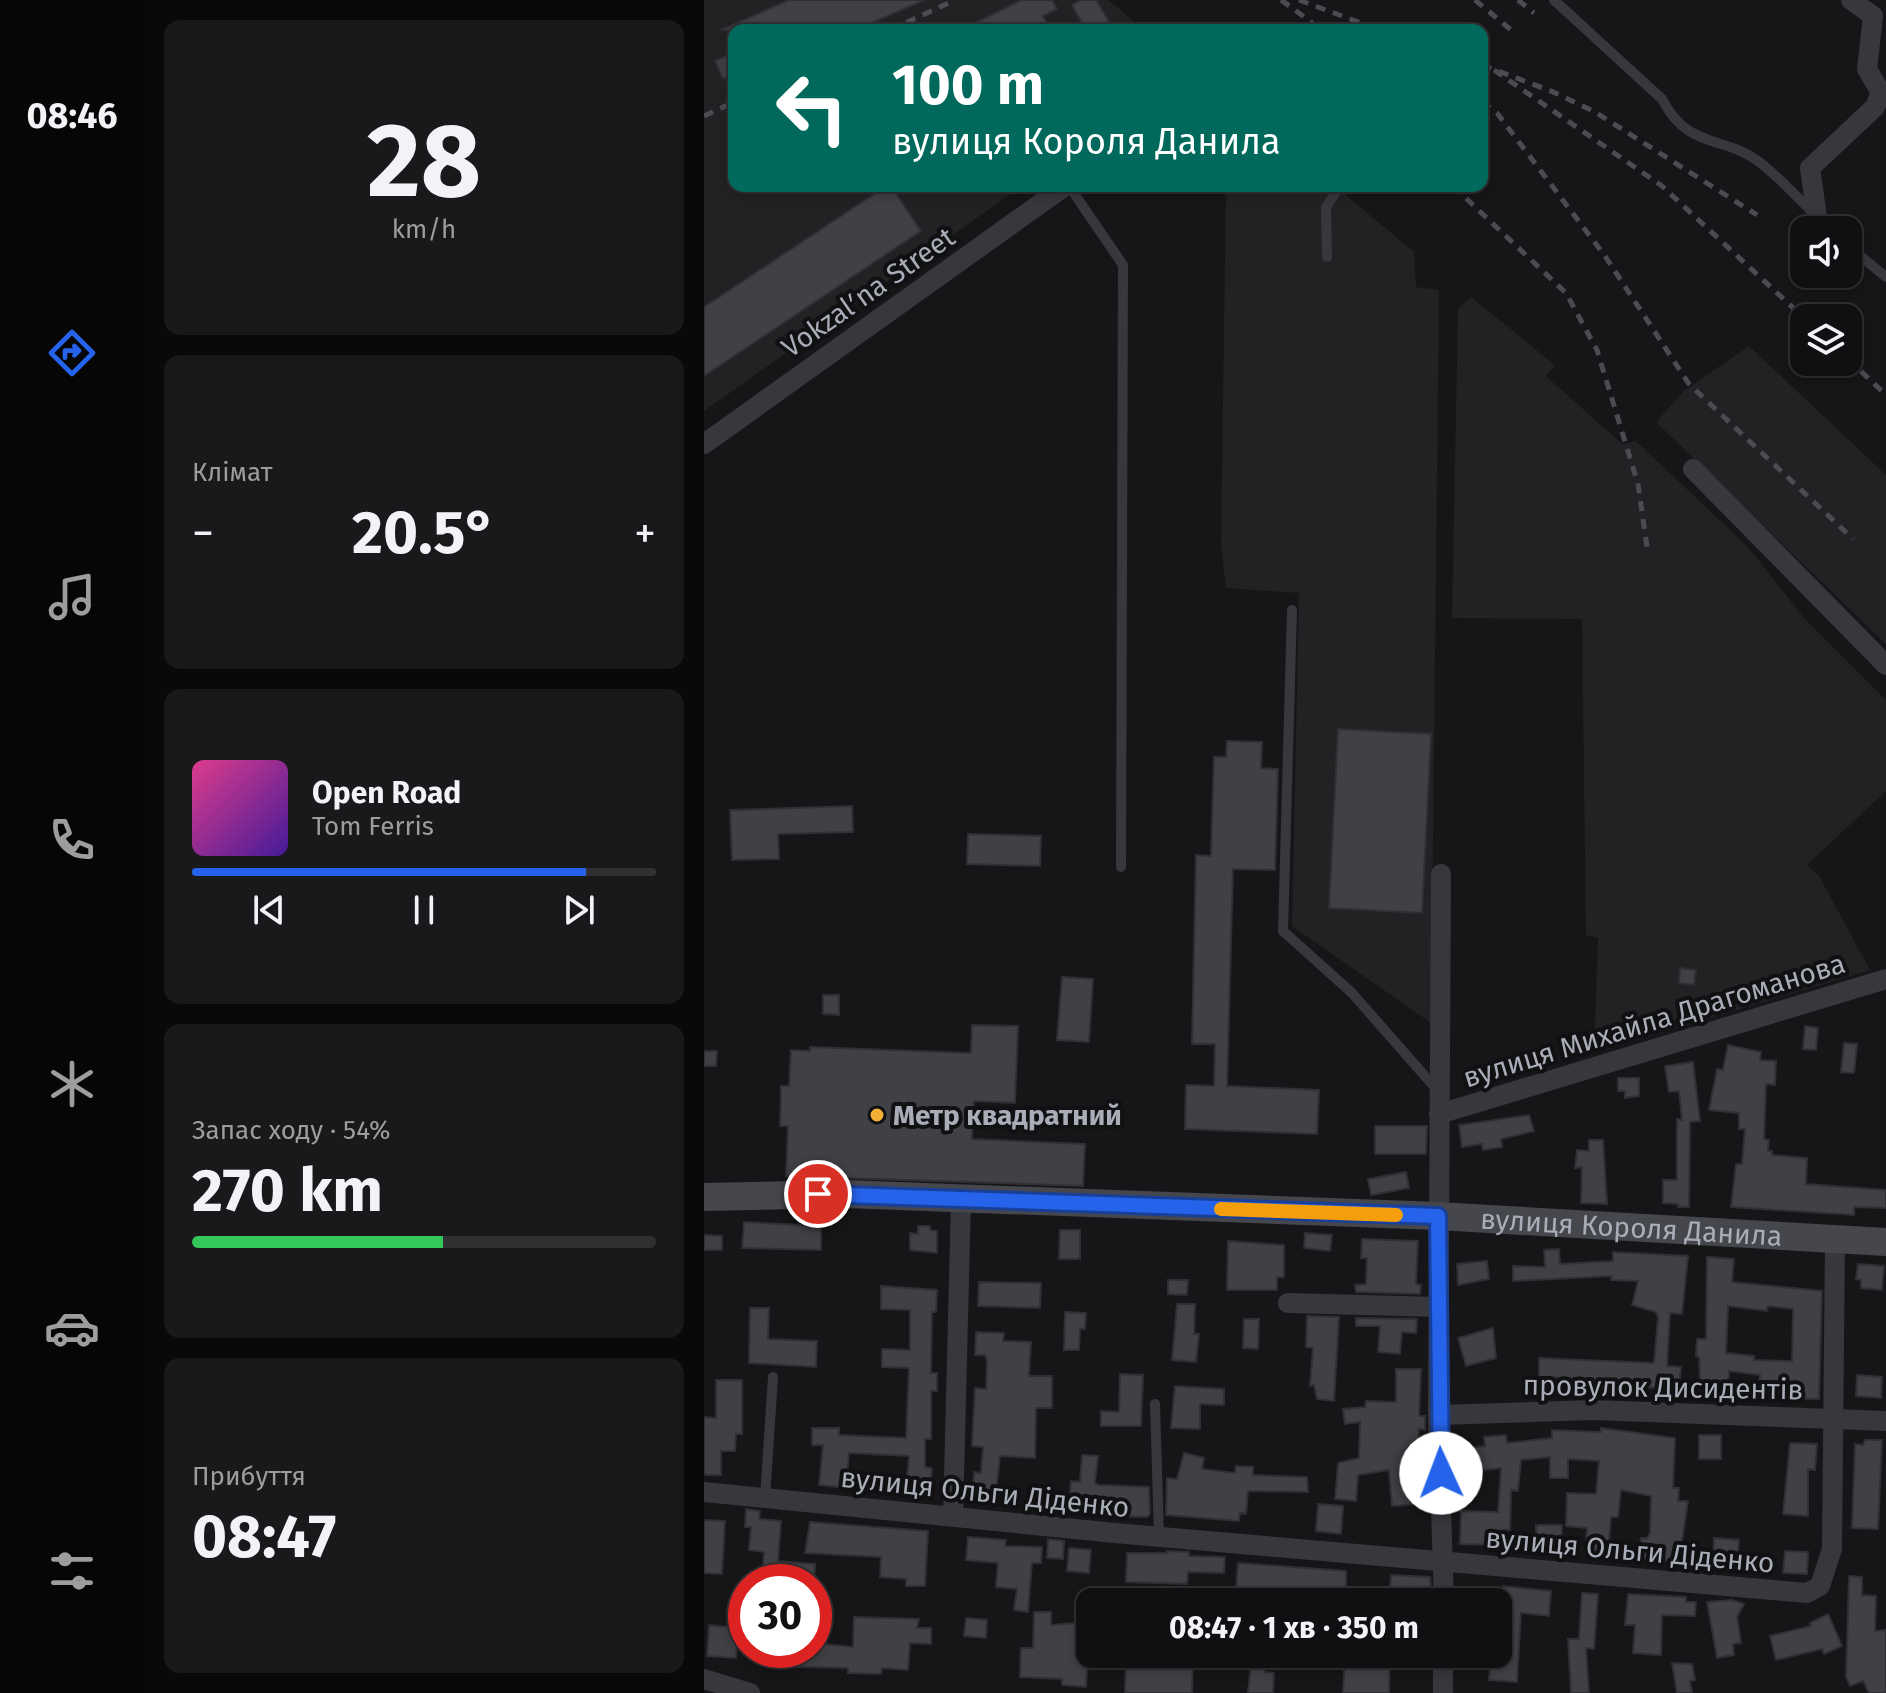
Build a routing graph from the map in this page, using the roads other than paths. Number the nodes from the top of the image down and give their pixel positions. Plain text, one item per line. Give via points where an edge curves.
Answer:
1 (1554, 0) edge
2 (1851, 0) edge
3 (1059, 192) edge
4 (1071, 192) edge
5 (1336, 192) edge
6 (1816, 216) edge
7 (1822, 216) edge
8 (1327, 257) dead end
9 (1862, 257) edge
10 (1886, 277) edge
11 (704, 444) edge
12 (1693, 469) dead end
13 (1292, 610) dead end
14 (1886, 665) edge
15 (1121, 867) dead end
16 (1441, 874) dead end
17 (1886, 979) edge
18 (1439, 1093) junction
19 (1439, 1114) junction
20 (704, 1197) edge
21 (961, 1199) junction
22 (1438, 1216) junction
23 (1835, 1239) junction
24 (1886, 1242) edge
25 (1288, 1303) dead end
26 (1438, 1307) junction
27 (773, 1377) dead end
28 (1155, 1404) dead end
29 (1438, 1415) junction
30 (1833, 1418) junction
31 (1886, 1421) edge
32 (704, 1492) edge
33 (765, 1498) junction
34 (953, 1517) junction
35 (1159, 1537) junction
36 (1444, 1561) junction
37 (1444, 1588) edge
38 (1443, 1668) edge
39 (704, 1679) edge
40 (750, 1693) edge
41 (1443, 1693) edge

1 - 6 lane via 1662,99 1671,116 1704,141 1756,159
2 - 7 street via 1873,16 1867,69 1881,93 1875,107 1810,168
3 - 11 street, Vokzalʹna Street
4 - 15 lane via 1123,265
5 - 8 lane via 1326,207
9 - 10 lane
12 - 14 street
13 - 18 lane via 1283,931 1352,993
16 - 18 street
17 - 19 street, вулиця Михайла Драгоманова
18 - 19 street
19 - 22 street
20 - 21 main road, вулиця Короля Данила via 846,1194
21 - 22 main road, вулиця Короля Данила
21 - 34 street
22 - 23 main road, вулиця Короля Данила
22 - 26 street
23 - 24 main road, вулиця Короля Данила
23 - 30 street, вулиця Ольги Діденко
25 - 26 street
26 - 29 street
27 - 33 lane
28 - 35 lane
29 - 30 street, провулок Дисидентів via 1594,1410
29 - 36 street
30 - 31 street, провулок Дисидентів
30 - 36 street, вулиця Ольги Діденко via 1832,1549 1820,1586 1807,1593
32 - 33 street, вулиця Ольги Діденко
33 - 34 street, вулиця Ольги Діденко
34 - 35 street, вулиця Ольги Діденко
35 - 36 street, вулиця Ольги Діденко
36 - 37 street
38 - 41 street
39 - 40 street

